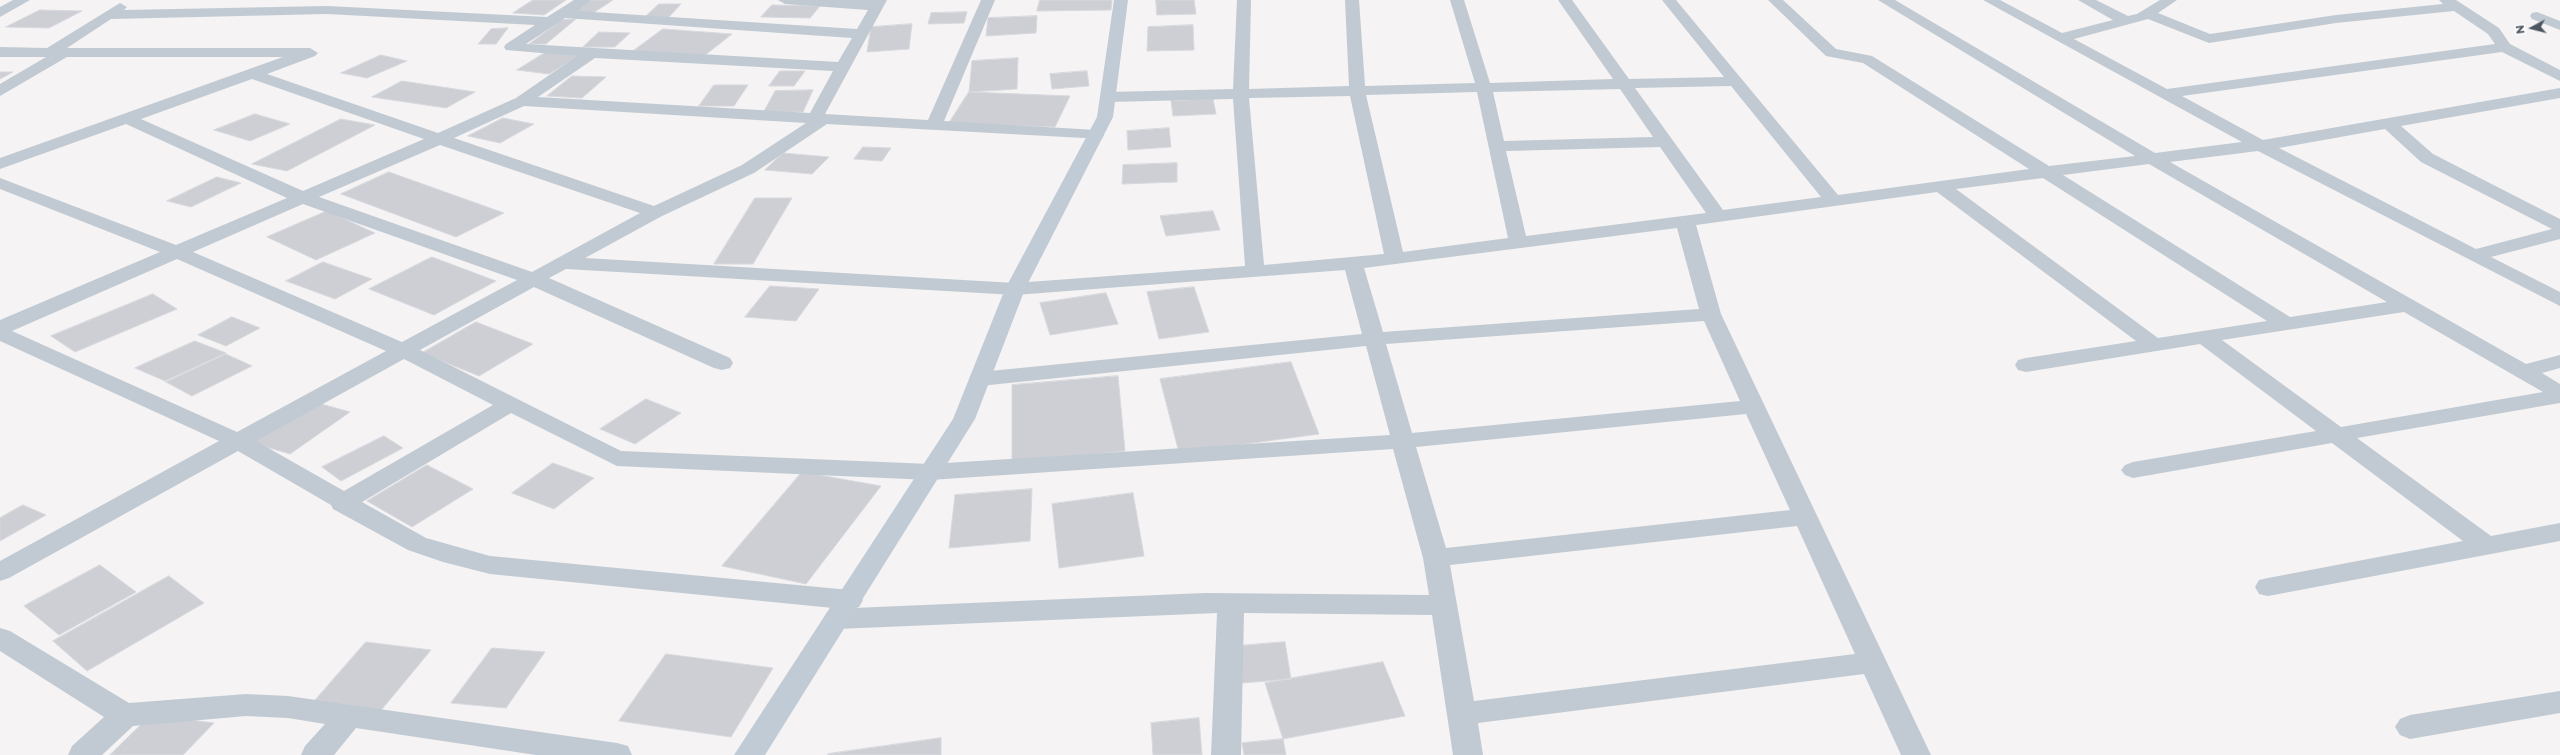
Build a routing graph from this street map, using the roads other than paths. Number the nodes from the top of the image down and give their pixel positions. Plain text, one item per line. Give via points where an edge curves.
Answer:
1 (23, 0) edge
2 (131, 0) edge
3 (584, 0) edge
4 (785, 0) edge
5 (988, 0) edge
6 (1121, 0) edge
7 (1244, 0) edge
8 (1352, 0) edge
9 (1458, 0) edge
10 (1565, 0) edge
11 (1669, 0) edge
12 (1775, 0) edge
13 (1885, 0) edge
14 (1990, 0) edge
15 (2085, 0) edge
16 (2170, 0) edge
17 (878, 3) edge
18 (2450, 3) edge
19 (0, 13) edge
20 (2147, 14) junction
21 (109, 15) junction
22 (2537, 16) dead end
23 (556, 18) junction
24 (2126, 21) junction
25 (2560, 26) edge
26 (861, 34) junction
27 (2060, 38) junction
28 (2504, 46) junction
29 (0, 52) edge
30 (57, 52) junction
31 (592, 53) junction
32 (843, 67) junction
33 (253, 74) junction
34 (2560, 76) edge
35 (1736, 81) junction
36 (1625, 85) junction
37 (1484, 88) junction
38 (0, 91) edge
39 (1357, 91) junction
40 (2560, 93) edge
41 (1241, 94) junction
42 (2165, 94) junction
43 (1108, 97) junction
44 (522, 101) junction
45 (819, 118) junction
46 (128, 119) junction
47 (2389, 124) junction
48 (934, 125) junction
49 (1096, 135) junction
50 (439, 139) junction
51 (1666, 142) junction
52 (2260, 145) junction
53 (1497, 146) junction
54 (2151, 158) junction
55 (0, 164) edge
56 (2046, 172) junction
57 (0, 183) edge
58 (1940, 186) junction
59 (303, 198) junction
60 (1834, 201) junction
61 (655, 212) junction
62 (1718, 217) junction
63 (1685, 221) junction
64 (2560, 226) edge
65 (2560, 233) edge
66 (1518, 242) junction
67 (177, 252) junction
68 (2474, 255) junction
69 (1395, 258) junction
70 (563, 263) junction
71 (1353, 264) junction
72 (1255, 271) junction
73 (534, 279) junction
74 (1016, 289) junction
75 (2560, 300) edge
76 (2407, 305) junction
77 (1711, 314) junction
78 (2287, 324) junction
79 (0, 328) edge
80 (0, 333) edge
81 (2204, 337) junction
82 (1374, 340) junction
83 (2154, 345) junction
84 (403, 350) junction
85 (2560, 361) edge
86 (722, 364) dead end
87 (2026, 366) dead end
88 (2523, 372) junction
89 (980, 379) junction
90 (2560, 395) edge
91 (509, 405) junction
92 (1754, 406) junction
93 (2337, 434) junction
94 (238, 441) junction
95 (1403, 441) junction
96 (2133, 470) dead end
97 (930, 472) junction
98 (342, 503) junction
99 (1806, 517) junction
100 (2560, 532) edge
101 (2487, 546) junction
102 (1436, 558) junction
103 (0, 572) edge
104 (2268, 588) dead end
105 (1232, 603) junction
106 (1444, 605) junction
107 (843, 609) junction
108 (0, 638) edge
109 (1873, 662) junction
110 (2560, 702) edge
111 (1462, 714) junction
112 (125, 715) junction
113 (349, 717) junction
114 (2410, 727) dead end
115 (550, 751) edge
116 (83, 755) edge
117 (316, 755) edge
118 (617, 755) edge
119 (749, 755) edge
120 (1226, 755) edge
121 (1468, 755) edge
122 (1916, 755) edge

1 - 19 street
2 - 21 street
3 - 23 street
4 - 17 street
5 - 48 street
6 - 43 street
7 - 41 street
8 - 39 street
9 - 37 street
10 - 36 street
11 - 35 street
12 - 56 street via 1831,53 1867,59
13 - 54 street
14 - 27 street
15 - 24 street
16 - 20 street
17 - 26 street
18 - 20 street via 2209,39
18 - 28 street via 2494,32
20 - 24 street
21 - 23 street via 327,10
21 - 30 street
22 - 25 street
23 - 26 street
23 - 31 street via 511,47
24 - 27 street
26 - 32 street
27 - 42 street
28 - 34 street
28 - 42 street
29 - 30 street
30 - 33 street via 310,54
30 - 38 street
31 - 32 street
31 - 44 street
32 - 45 street
33 - 46 street
33 - 50 street
35 - 36 street
35 - 60 street
36 - 37 street
36 - 51 street
37 - 39 street
37 - 53 street
39 - 41 street
39 - 69 street
40 - 47 street
41 - 43 street
41 - 72 street
42 - 52 street
43 - 49 street via 1105,117
44 - 45 street
44 - 50 street
45 - 48 street
45 - 61 street via 748,169
46 - 55 street
46 - 59 street
47 - 52 street
47 - 64 street via 2427,158
48 - 49 street
49 - 74 street
50 - 59 street
50 - 61 street
51 - 53 street
51 - 62 street
52 - 54 street
52 - 68 street
53 - 66 street
54 - 56 street
54 - 76 street
56 - 58 street
56 - 78 street
57 - 67 street
58 - 60 street
58 - 83 street
59 - 67 street
59 - 73 street
60 - 62 street
61 - 70 street
62 - 63 street
63 - 66 street
63 - 77 street
65 - 68 street
66 - 69 street
67 - 79 street
67 - 84 street
68 - 75 street
69 - 71 street
70 - 73 street
70 - 74 street
71 - 72 street
71 - 82 street
72 - 74 street
73 - 84 street
73 - 86 street
74 - 89 street
76 - 78 street
76 - 88 street
77 - 82 street
77 - 92 street
78 - 81 street
80 - 94 street
81 - 83 street
81 - 93 street
82 - 89 street
82 - 95 street
83 - 87 street
84 - 91 street
84 - 94 street
85 - 88 street
88 - 90 street
89 - 97 street via 964,419
90 - 93 street
91 - 97 street via 617,458
91 - 98 street
92 - 95 street
92 - 99 street
93 - 96 street
93 - 101 street
94 - 98 street
94 - 103 street
95 - 97 street
95 - 102 street
97 - 107 street
98 - 107 street via 417,544 452,556 490,564
99 - 102 street
99 - 109 street
100 - 101 street
101 - 104 street
102 - 106 street
105 - 106 street
105 - 107 street
105 - 120 street
106 - 111 street
107 - 119 street
108 - 112 street
109 - 111 street
109 - 122 street
110 - 114 street
111 - 121 street
112 - 113 street via 246,706 288,707
112 - 116 street
113 - 115 street
113 - 117 street
115 - 118 street

